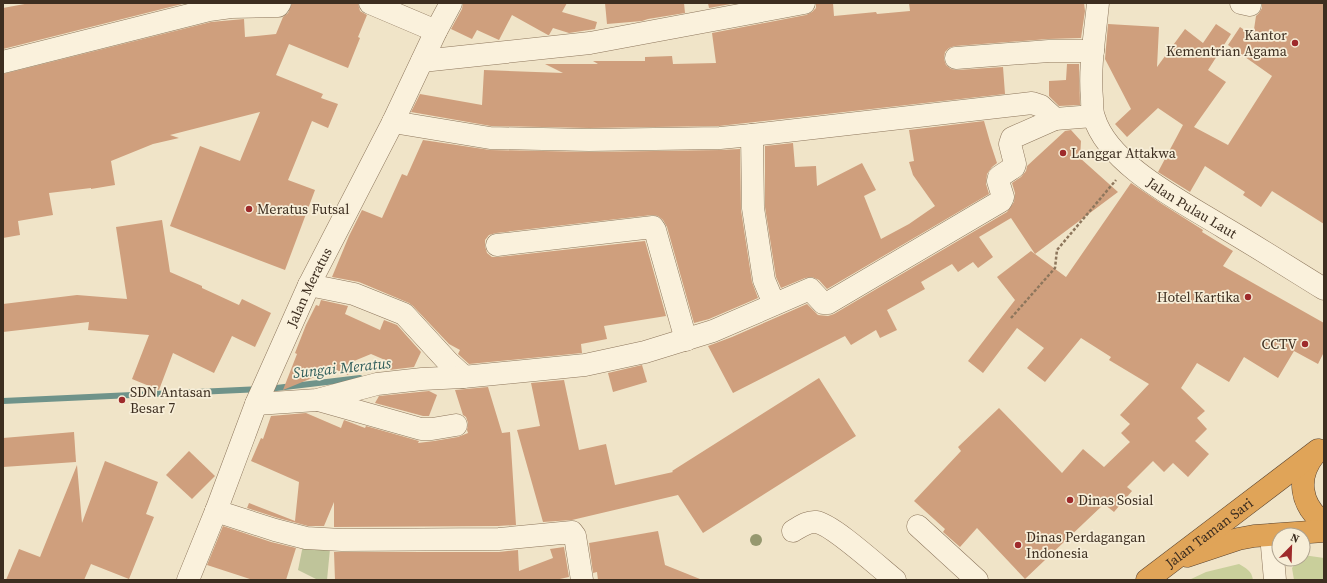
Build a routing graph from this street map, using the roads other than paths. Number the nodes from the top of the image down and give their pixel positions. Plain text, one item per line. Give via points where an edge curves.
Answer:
1 (280, 3) edge
2 (370, 3) edge
3 (451, 3) edge
4 (804, 3) edge
5 (1098, 3) edge
6 (436, 31) junction
7 (1093, 51) junction
8 (956, 58) dead end
9 (422, 61) junction
10 (3, 62) edge
11 (1093, 116) junction
12 (1055, 119) junction
13 (393, 122) junction
14 (752, 135) junction
15 (497, 245) dead end
16 (309, 285) junction
17 (1324, 289) edge
18 (774, 304) junction
19 (686, 340) junction
20 (457, 371) junction
21 (259, 400) junction
22 (317, 400) junction
23 (456, 425) dead end
24 (1321, 449) edge
25 (216, 511) junction
26 (1324, 523) edge
27 (918, 526) dead end
28 (793, 531) dead end
29 (1324, 531) edge
30 (1311, 532) edge
31 (1271, 535) edge
32 (1169, 562) junction
33 (1274, 567) edge
34 (188, 580) edge
35 (582, 580) edge
36 (895, 580) edge
37 (977, 580) edge
38 (1147, 580) edge
39 (1275, 580) edge

1 - 10 street via 278,6 209,10
2 - 6 street
3 - 6 street, Jalan Meratus
4 - 9 street via 590,43
5 - 7 street, Jalan Pulau Laut
6 - 9 street, Jalan Meratus
7 - 8 street via 1049,50
7 - 11 street, Jalan Pulau Laut via 1090,80
9 - 13 street, Jalan Meratus
11 - 12 street
11 - 17 street, Jalan Pulau Laut via 1104,138 1129,165 1161,188
12 - 14 street via 1040,106 1032,103
12 - 18 street via 1012,138 1010,144 1015,164 999,177 998,182 1004,197 1001,201 828,303 823,303 810,289
13 - 14 street via 490,138 589,140 720,138
13 - 16 street, Jalan Meratus
14 - 18 street via 753,208 764,280
15 - 19 street via 653,227
16 - 20 street via 354,294 398,311 409,319
16 - 21 street, Jalan Meratus
18 - 19 street
19 - 20 street via 646,352 585,365
20 - 22 street via 422,379 377,384
21 - 22 street
21 - 25 street, Jalan Meratus
22 - 23 street via 421,429
24 - 26 highway via 1309,462 1304,475 1303,490 1307,504 1315,517
24 - 32 highway, Jalan Taman Sari
25 - 34 street, Jalan Meratus
25 - 35 street via 306,538 499,539 572,532 575,536
27 - 37 street
28 - 36 street via 815,522 831,528
29 - 30 highway, Jalan Taman Sari
31 - 32 highway, Jalan Taman Sari via 1238,539
32 - 38 highway
33 - 39 street

